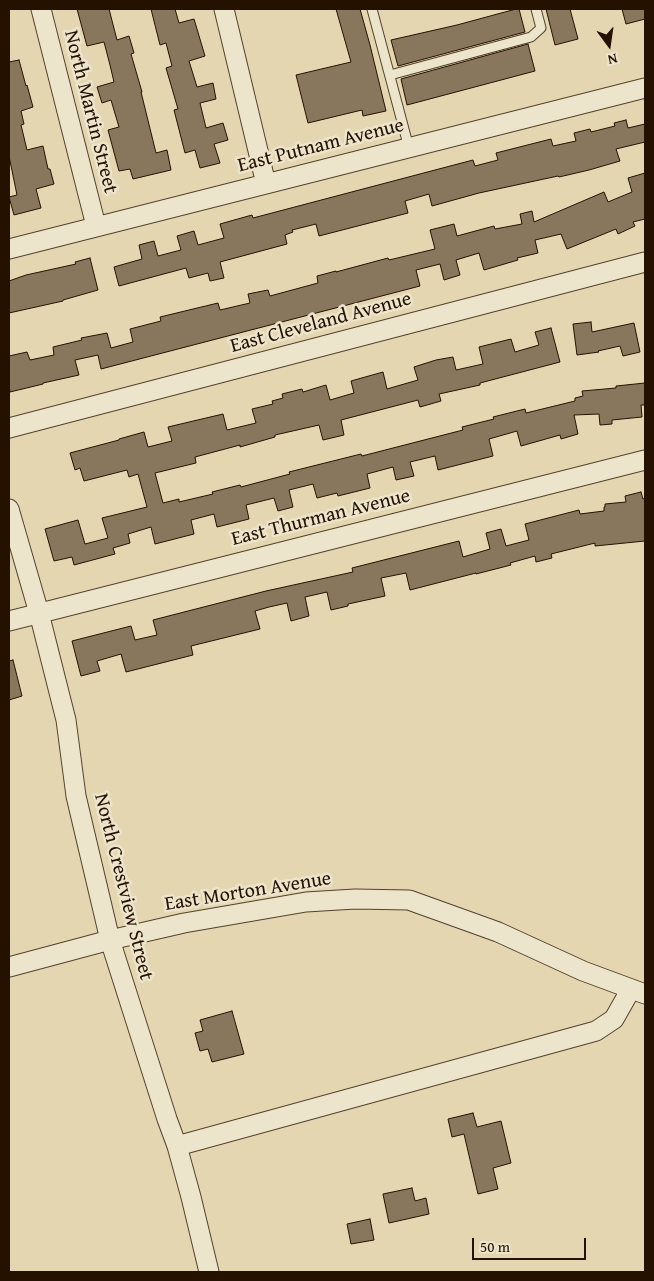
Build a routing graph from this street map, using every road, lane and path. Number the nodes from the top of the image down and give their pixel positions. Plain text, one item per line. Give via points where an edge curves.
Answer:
1 (41, 9) edge
2 (224, 9) edge
3 (372, 9) edge
4 (536, 9) edge
5 (390, 75) junction
6 (645, 88) edge
7 (409, 148) junction
8 (266, 184) junction
9 (96, 226) junction
10 (9, 249) edge
11 (645, 262) edge
12 (9, 428) edge
13 (645, 460) edge
14 (9, 509) edge
15 (39, 613) junction
16 (9, 621) edge
17 (110, 940) junction
18 (9, 966) edge
19 (638, 992) edge
20 (177, 1146) junction
21 (209, 1272) edge

1 - 9 street, North Martin Street
2 - 8 street
3 - 5 lane
4 - 5 lane via 541,28 532,37
5 - 7 lane
6 - 7 street, East Putnam Avenue
7 - 8 street, East Putnam Avenue
8 - 9 street, East Putnam Avenue
9 - 10 street, East Putnam Avenue
11 - 12 street, East Cleveland Avenue
13 - 15 street, East Thurman Avenue
14 - 15 street, North Crestview Street
15 - 16 street, East Thurman Avenue
15 - 17 street, North Crestview Street via 66,720 76,796
17 - 18 street, East Morton Avenue
17 - 19 street, East Morton Avenue via 184,923 306,902 409,900 498,932
17 - 20 street, North Crestview Street
19 - 20 street, East Morton Avenue via 614,1019 596,1031
20 - 21 street, North Crestview Street

